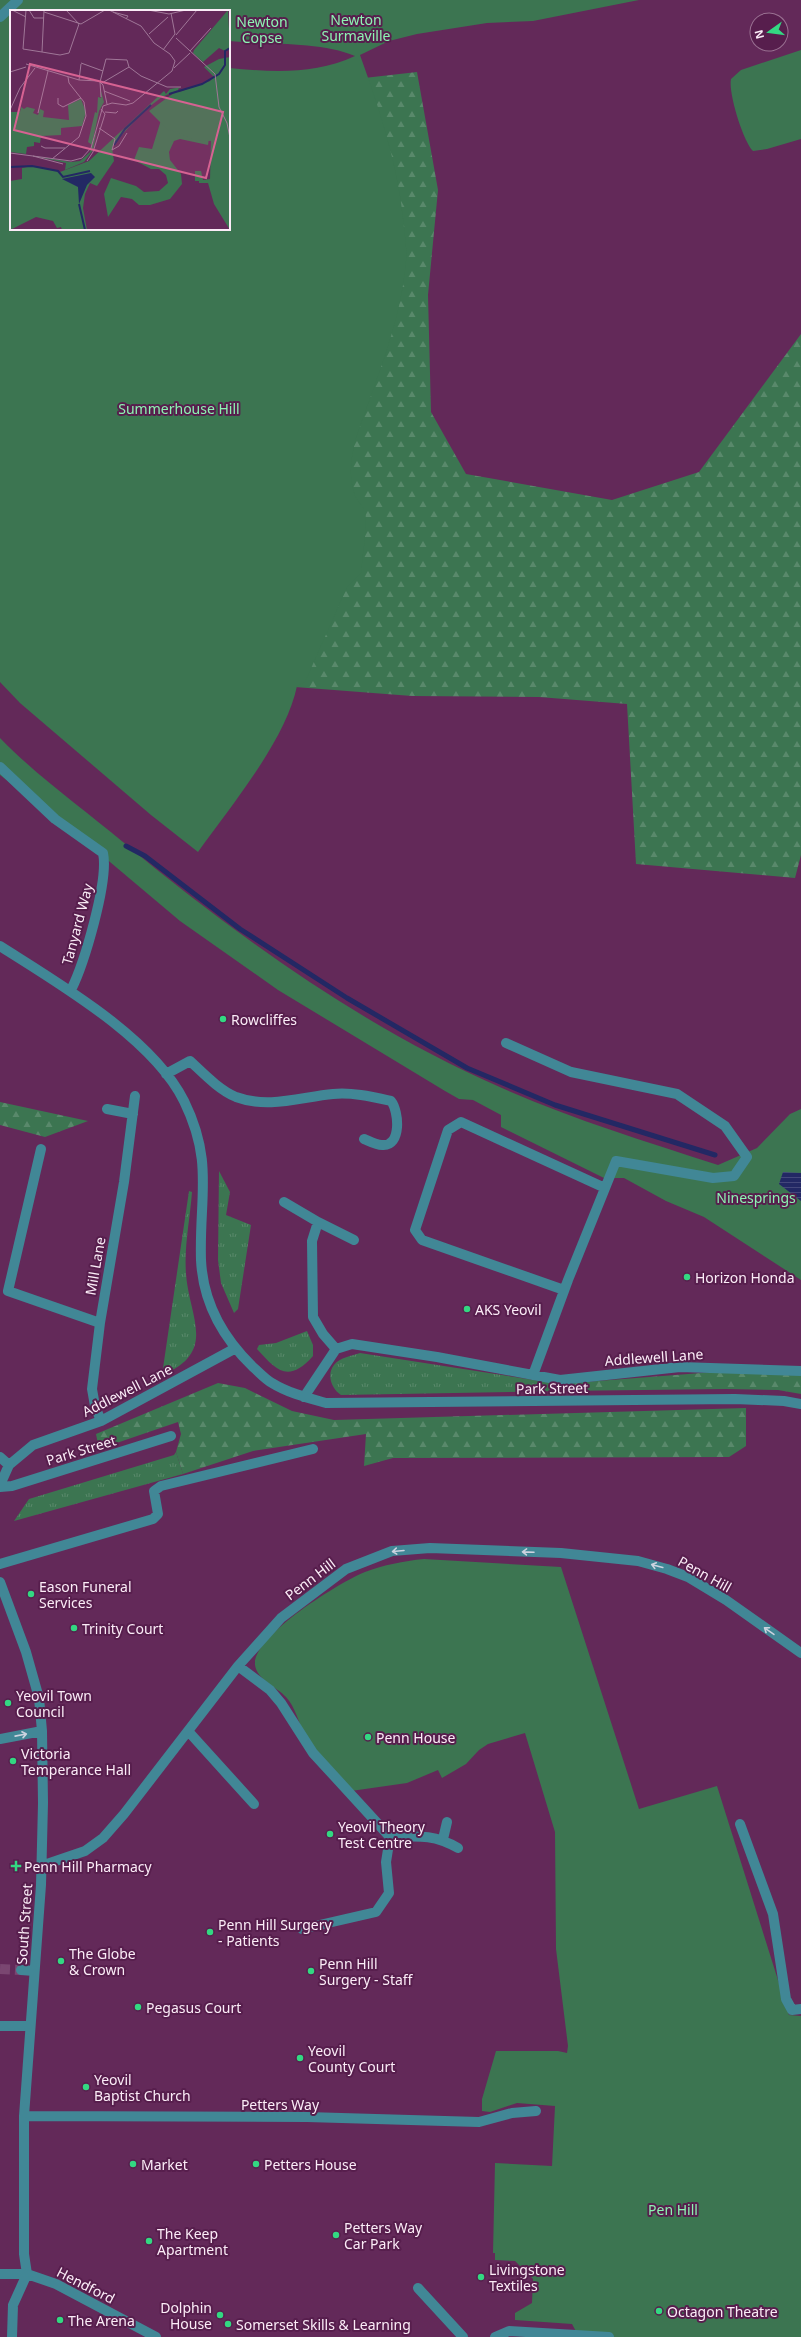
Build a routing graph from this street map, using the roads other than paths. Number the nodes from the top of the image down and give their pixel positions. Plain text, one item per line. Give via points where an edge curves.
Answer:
1 (18, 0) edge
2 (0, 17) edge
3 (0, 767) edge
4 (0, 946) edge
5 (70, 990) junction
6 (506, 1043) dead end
7 (166, 1074) junction
8 (135, 1096) dead end
9 (107, 1110) dead end
10 (133, 1114) junction
11 (364, 1139) dead end
12 (41, 1149) dead end
13 (605, 1188) junction
14 (284, 1202) dead end
15 (318, 1222) junction
16 (354, 1240) dead end
17 (564, 1290) junction
18 (100, 1323) junction
19 (234, 1349) junction
20 (336, 1349) junction
21 (801, 1371) edge
22 (533, 1375) junction
23 (304, 1397) junction
24 (801, 1404) edge
25 (101, 1421) junction
26 (171, 1436) dead end
27 (313, 1450) dead end
28 (0, 1457) edge
29 (9, 1465) junction
30 (0, 1486) edge
31 (0, 1564) edge
32 (0, 1582) edge
33 (801, 1653) edge
34 (238, 1666) junction
35 (42, 1731) junction
36 (188, 1731) junction
37 (0, 1739) edge
38 (254, 1804) dead end
39 (446, 1822) dead end
40 (740, 1824) dead end
41 (390, 1837) junction
42 (443, 1839) junction
43 (458, 1848) dead end
44 (41, 1866) junction
45 (302, 1929) dead end
46 (21, 1970) tunnel mouth
47 (34, 1971) junction
48 (801, 2009) edge
49 (0, 2026) edge
50 (30, 2026) junction
51 (536, 2111) dead end
52 (24, 2116) junction
53 (0, 2274) edge
54 (27, 2274) junction
55 (418, 2288) dead end
56 (13, 2334) edge
57 (156, 2337) edge
58 (463, 2337) edge
59 (495, 2337) edge
60 (609, 2337) edge

1 - 2 street
3 - 5 street, Tanyard Way via 55,819 103,853 102,889 78,972
4 - 5 street, Park Street
5 - 7 street, Park Street via 146,1050
6 - 13 street via 571,1072 677,1094 725,1126 747,1157 734,1176 712,1178 616,1162
7 - 11 street via 190,1061 234,1096 254,1102 290,1101 335,1094 391,1101 398,1119 397,1131 390,1143 383,1146
7 - 19 street, Park Street via 183,1099 197,1131 204,1166 201,1259 204,1289 216,1320
8 - 10 street, Mill Lane
9 - 10 street
10 - 18 street, Mill Lane
12 - 18 street via 8,1291
13 - 17 street
13 - 17 street via 461,1122 448,1130 415,1230 422,1240
14 - 15 street
15 - 16 street
15 - 20 street via 312,1241 313,1317
17 - 22 street
18 - 25 street, Mill Lane via 92,1388
19 - 23 street, Park Street via 271,1383
19 - 25 street, Addlewell Lane
20 - 22 street, Addlewell Lane via 352,1344
20 - 23 street
21 - 22 street, Addlewell Lane via 680,1367 560,1380
23 - 24 street, Park Street via 326,1403 350,1404 735,1399
25 - 29 street, Addlewell Lane via 33,1445
26 - 30 street, Park Street via 12,1486
27 - 31 street via 161,1486 154,1491 158,1514 153,1519
28 - 29 street
29 - 30 street, Addlewell Lane
32 - 35 street, South Street via 26,1652 39,1698
33 -> 34 street, Penn Hill via 726,1600 688,1577 667,1569 638,1561 561,1553 430,1548 392,1552 346,1569 281,1618
34 - 36 street, Penn Hill
34 - 41 street via 270,1690 313,1753
37 -> 35 street
35 - 44 street, South Street
36 - 38 street
36 - 44 street, Penn Hill via 103,1838 85,1852
39 - 42 street
40 - 48 street via 773,1914 786,1999 792,2010
41 - 42 street via 426,1836
41 - 45 street via 386,1862 389,1893 376,1912
42 - 43 street
44 - 47 street, South Street
46 - 47 street
47 - 50 street, South Street
49 - 50 street
50 - 52 street, South Street
51 - 52 street, Petters Way via 512,2113 479,2122 299,2117
52 - 54 street, South Street via 24,2254
53 - 54 street, Hendford
54 - 56 street via 13,2305
54 - 57 street, Hendford via 56,2284
55 - 58 street
59 - 60 street via 509,2331

